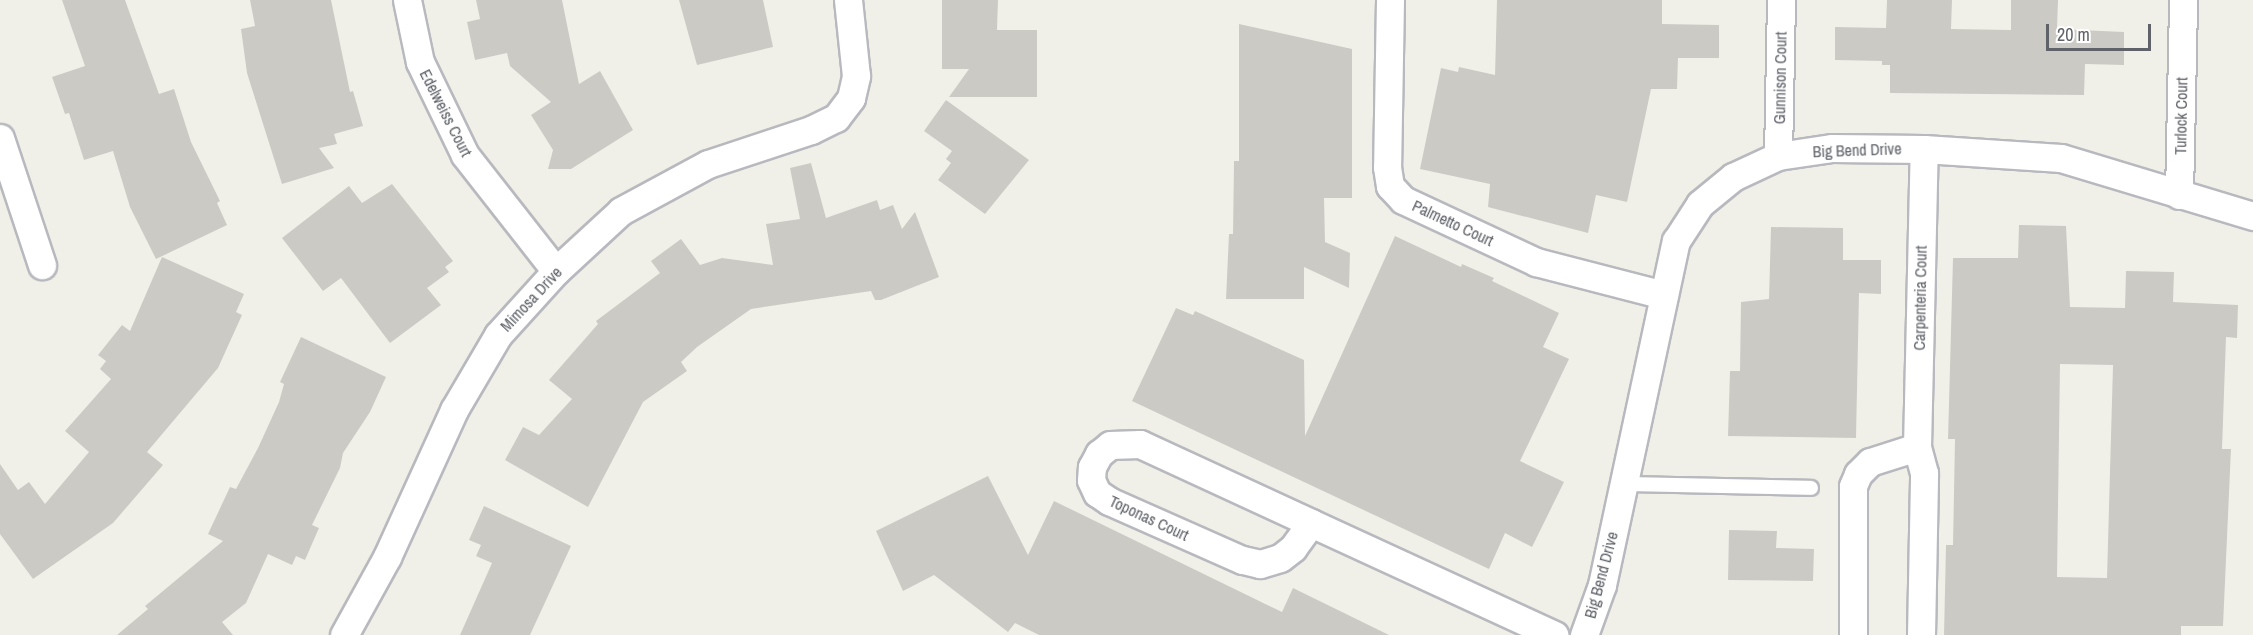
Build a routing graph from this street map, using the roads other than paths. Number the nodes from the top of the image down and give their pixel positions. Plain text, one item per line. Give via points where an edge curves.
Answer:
1 (407, 0) edge
2 (848, 0) edge
3 (1390, 0) edge
4 (1781, 0) edge
5 (2183, 0) edge
6 (0, 138) edge
7 (1924, 149) junction
8 (1778, 156) junction
9 (2180, 195) junction
10 (2253, 216) edge
11 (42, 265) dead end
12 (556, 271) junction
13 (1664, 295) junction
14 (1917, 447) junction
15 (1623, 484) junction
16 (1811, 488) dead end
17 (1311, 523) junction
18 (344, 635) edge
19 (1555, 635) edge
20 (1584, 635) edge
21 (1853, 635) edge
22 (1921, 635) edge

1 - 12 street, Edelweiss Court via 420,62 465,155
2 - 12 street, Mimosa Drive via 856,76 851,98 836,118 708,164 621,210
3 - 13 street, Palmetto Court via 1387,167 1390,186 1403,200 1536,262
4 - 8 street, Gunnison Court
5 - 9 street, Turlock Court
6 - 11 street
7 - 8 street, Big Bend Drive via 1832,148
7 - 9 street, Big Bend Drive via 2061,158
7 - 14 street, Carpenteria Court
8 - 13 street, Big Bend Drive via 1732,177 1700,204 1676,241
9 - 10 street, Big Bend Drive
12 - 18 street, Mimosa Drive via 498,335 454,410 387,557
13 - 15 street, Big Bend Drive
14 - 21 street via 1870,462 1853,486
14 - 22 street, Carpenteria Court via 1924,473
15 - 16 lane
15 - 20 street, Big Bend Drive via 1602,585
17 - 17 street, Toponas Court via 1293,548 1280,558 1260,564 1242,560 1109,501 1097,493 1091,480 1092,468 1099,454 1110,445 1140,444
17 - 19 street, Toponas Court

